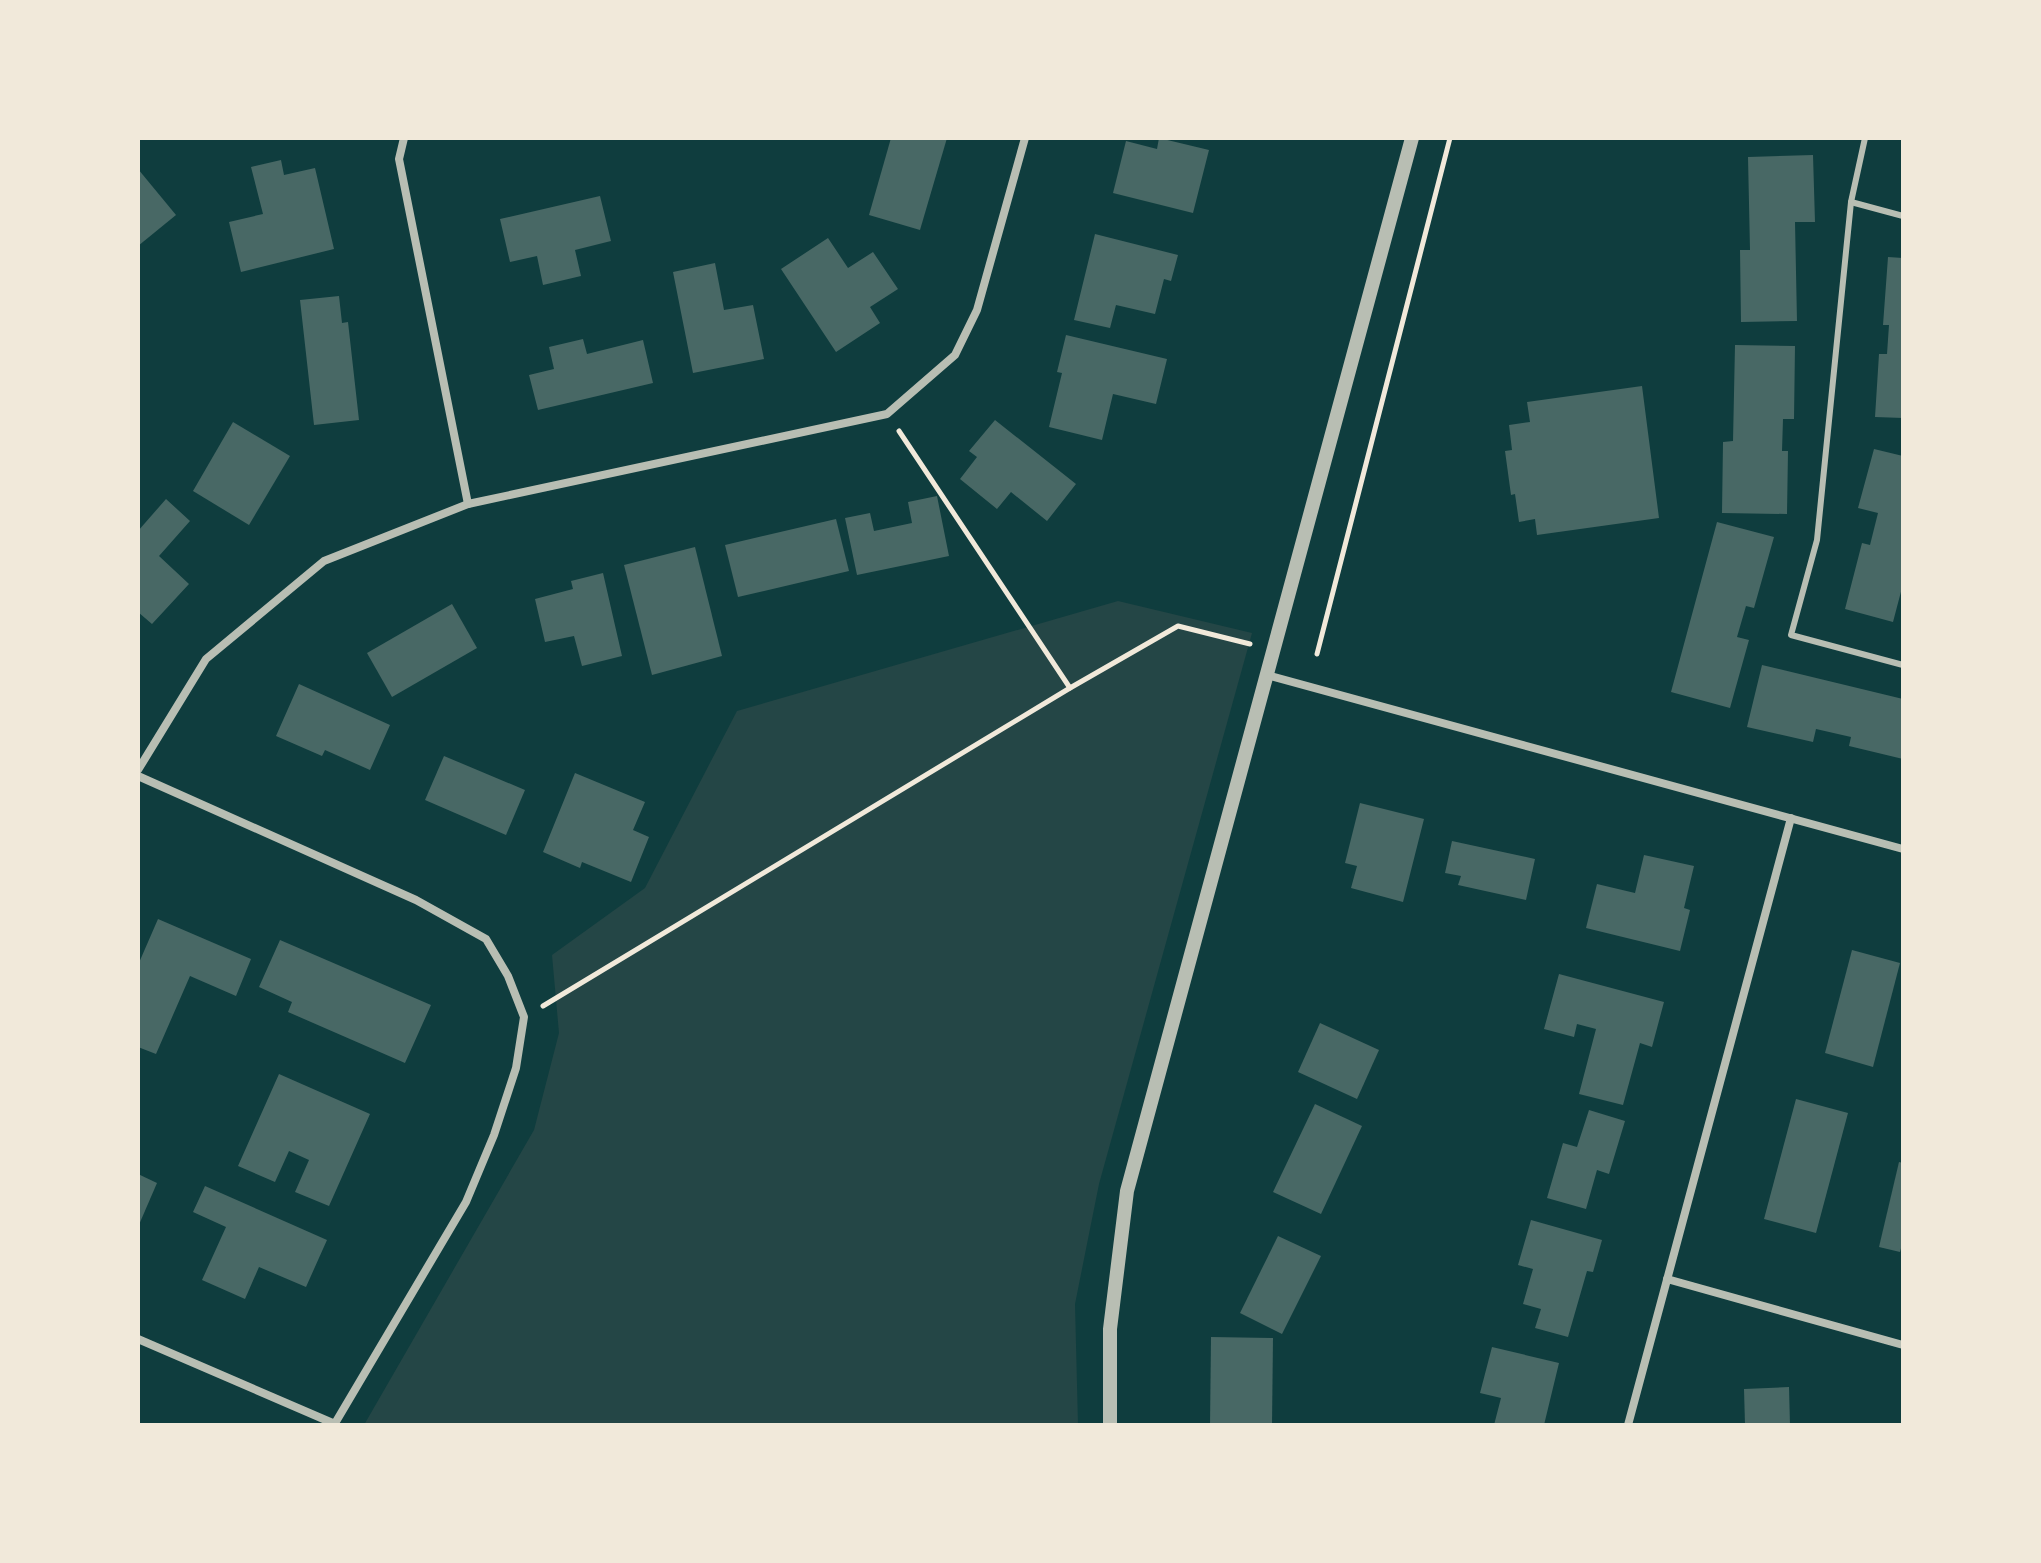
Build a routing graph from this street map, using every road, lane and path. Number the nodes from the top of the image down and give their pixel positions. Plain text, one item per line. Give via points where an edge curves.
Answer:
1 (404, 138) edge
2 (1025, 138) edge
3 (1412, 138) edge
4 (1450, 138) edge
5 (1865, 138) edge
6 (1851, 202) junction
7 (1903, 216) edge
8 (887, 414) junction
9 (468, 504) junction
10 (1274, 650) junction
11 (1317, 654) dead end
12 (1903, 665) edge
13 (1267, 675) junction
14 (1070, 688) junction
15 (138, 770) edge
16 (138, 776) edge
17 (1791, 818) junction
18 (1903, 849) edge
19 (524, 1017) junction
20 (1667, 1279) junction
21 (138, 1339) edge
22 (1903, 1345) edge
23 (334, 1424) edge
24 (1110, 1425) edge
25 (1628, 1425) edge

1 - 9 street via 399,159
2 - 8 street via 977,310 955,355
3 - 10 street
4 - 11 path
5 - 6 lane
6 - 7 lane
6 - 12 lane via 1817,540 1791,635
8 - 9 street
8 - 14 path
9 - 15 street via 324,561 206,659
10 - 13 street
10 - 14 path via 1178,626
13 - 17 street
13 - 24 street via 1127,1191 1110,1329
14 - 19 path
16 - 19 street via 416,900 486,939
17 - 18 street
17 - 20 street
19 - 23 street via 516,1068 466,1202
20 - 22 street
20 - 25 street
21 - 23 street

